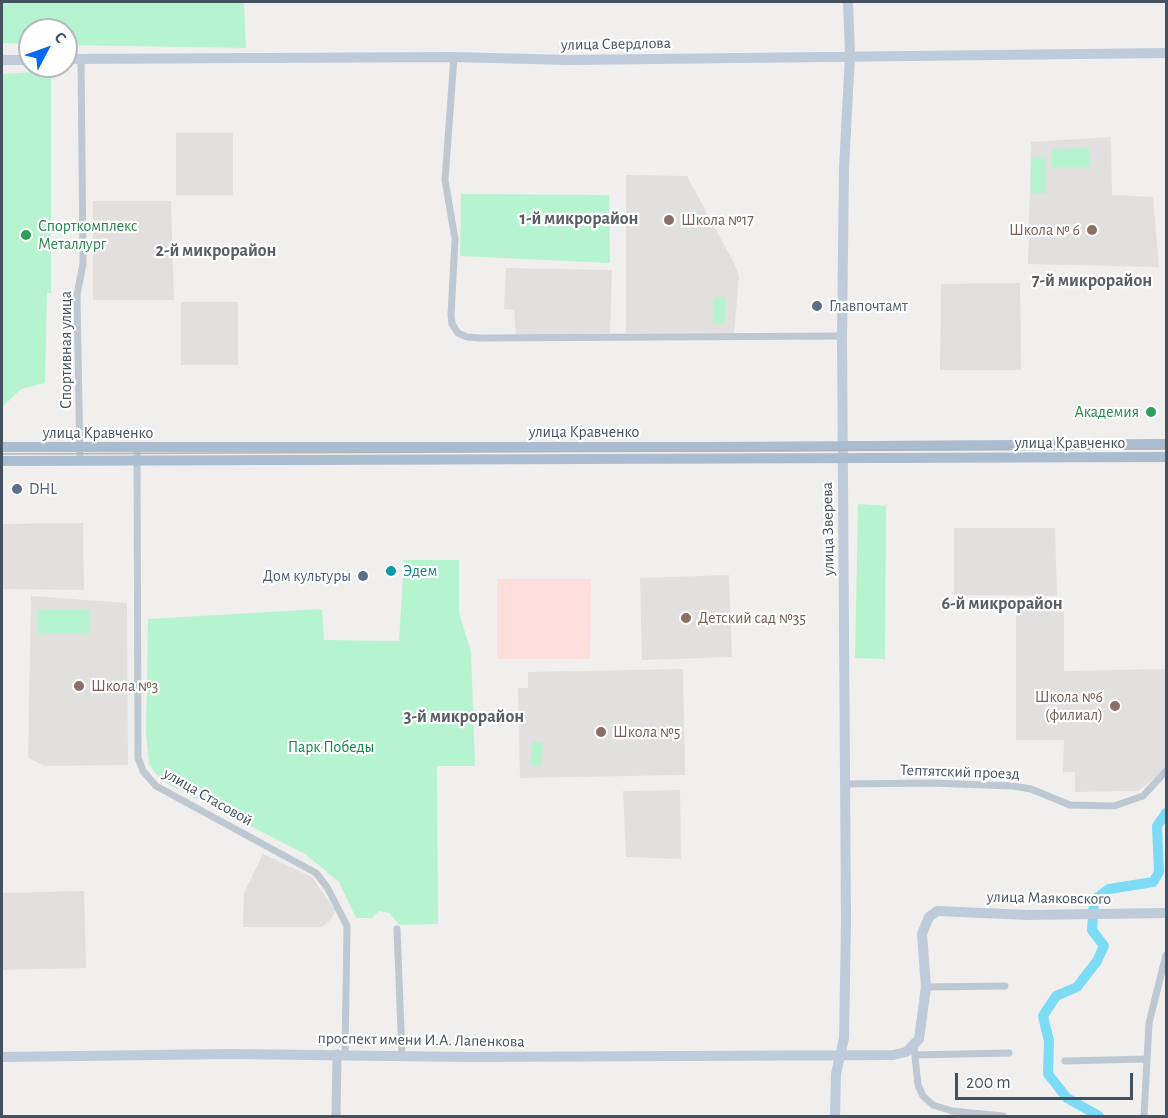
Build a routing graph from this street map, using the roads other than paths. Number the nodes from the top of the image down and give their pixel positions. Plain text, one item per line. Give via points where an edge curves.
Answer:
1 (848, 2) edge
2 (1167, 53) edge
3 (850, 55) junction
4 (454, 57) junction
5 (81, 59) joint
6 (2, 60) edge
7 (18, 60) edge
8 (842, 336) junction
9 (1068, 444) junction
10 (1106, 444) junction
11 (1167, 444) edge
12 (843, 446) junction
13 (904, 446) junction
14 (2, 447) edge
15 (43, 447) junction
16 (278, 447) junction
17 (522, 447) junction
18 (563, 447) junction
19 (605, 447) junction
20 (648, 447) junction
21 (689, 447) junction
22 (717, 447) junction
23 (766, 447) junction
24 (80, 448) junction
25 (137, 448) junction
26 (1107, 457) junction
27 (1167, 457) edge
28 (1068, 458) junction
29 (766, 459) junction
30 (843, 459) junction
31 (905, 459) junction
32 (522, 460) junction
33 (563, 460) junction
34 (605, 460) junction
35 (648, 460) junction
36 (689, 460) junction
37 (717, 460) junction
38 (2, 461) edge
39 (44, 461) junction
40 (80, 461) junction
41 (137, 461) junction
42 (278, 461) junction
43 (1167, 771) edge
44 (844, 784) junction
45 (1167, 913) edge
46 (397, 929) dead end
47 (1167, 955) edge
48 (1005, 986) dead end
49 (927, 987) junction
50 (915, 1051) junction
51 (1010, 1053) dead end
52 (341, 1054) junction
53 (402, 1055) junction
54 (2, 1057) edge
55 (840, 1057) junction
56 (1145, 1059) junction
57 (1065, 1061) dead end
58 (336, 1116) edge
59 (835, 1116) edge
60 (1003, 1116) edge
61 (1144, 1116) edge

1 - 3 main road, улица Зверева
2 - 3 main road, улица Свердлова
3 - 4 main road, улица Свердлова via 579,60
3 - 8 main road, улица Зверева
4 - 5 main road, улица Свердлова
4 - 8 street via 446,180 455,239 451,315 458,333 480,338
5 - 24 street, Спортивная улица via 83,264 77,295
6 - 7 main road
8 - 12 main road, улица Зверева
9 - 10 main road, улица Кравченко
9 - 13 main road, улица Кравченко
9 - 28 street
10 - 11 main road, улица Кравченко
10 - 26 street
12 - 13 main road, улица Кравченко
12 - 23 main road, улица Кравченко
12 - 30 main road, улица Зверева
13 - 31 street
14 - 15 main road, улица Кравченко
15 - 24 main road, улица Кравченко
15 - 39 street
16 - 17 main road, улица Кравченко
16 - 25 main road, улица Кравченко
16 - 42 street
17 - 18 main road, улица Кравченко
17 - 32 street
18 - 19 main road, улица Кравченко
18 - 33 street
19 - 20 main road, улица Кравченко
19 - 34 street
20 - 21 main road, улица Кравченко
20 - 35 street
21 - 22 main road, улица Кравченко
21 - 36 street
22 - 23 main road, улица Кравченко
22 - 37 street
23 - 29 street
24 - 25 main road, улица Кравченко
24 - 40 street, Спортивная улица
25 - 41 street, улица Стасовой
26 - 27 main road, улица Кравченко
26 - 28 main road, улица Кравченко
28 - 31 main road, улица Кравченко
29 - 30 main road, улица Кравченко
29 - 37 main road, улица Кравченко
30 - 31 main road, улица Кравченко
30 - 44 main road, улица Зверева
32 - 33 main road, улица Кравченко
32 - 42 main road, улица Кравченко
33 - 34 main road, улица Кравченко
34 - 35 main road, улица Кравченко
35 - 36 main road, улица Кравченко
36 - 37 main road, улица Кравченко
38 - 39 main road, улица Кравченко
39 - 40 main road, улица Кравченко
40 - 41 main road, улица Кравченко
41 - 42 main road, улица Кравченко
41 - 52 street, улица Стасовой via 138,758 156,786 316,873 327,887 347,926
43 - 44 street, Тептятский проезд via 1143,796 1114,806 1070,805 1013,786
44 - 55 main road, улица Зверева via 844,1018
45 - 49 main road, улица Маяковского via 1084,915 945,909 932,914 922,934
46 - 53 street
47 - 56 street via 1149,1023
48 - 49 street
49 - 50 main road via 923,1027
50 - 51 street
50 - 55 main road, проспект имени И.А. Лапенкова
50 - 60 street via 918,1085 933,1105
52 - 53 main road, проспект имени И.А. Лапенкова
52 - 54 main road, проспект имени И.А. Лапенкова
52 - 58 street
53 - 55 main road, проспект имени И.А. Лапенкова
55 - 59 main road, улица Зверева
56 - 57 street
56 - 61 street

